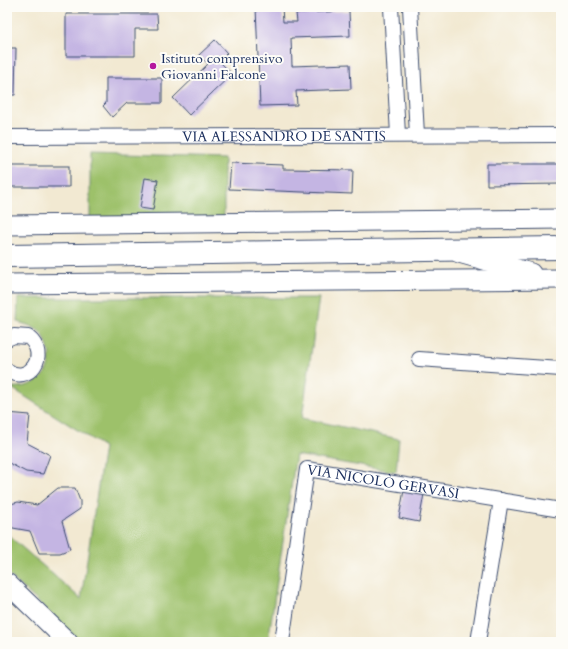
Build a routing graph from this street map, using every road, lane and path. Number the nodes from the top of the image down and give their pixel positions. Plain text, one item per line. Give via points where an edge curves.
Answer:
1 (391, 7) edge
2 (410, 7) edge
3 (398, 135) junction
4 (417, 135) junction
5 (561, 135) edge
6 (7, 137) edge
7 (561, 219) edge
8 (7, 225) edge
9 (561, 248) edge
10 (446, 250) junction
11 (7, 256) edge
12 (558, 279) edge
13 (7, 284) edge
14 (7, 339) edge
15 (419, 359) dead end
16 (561, 369) edge
17 (8, 373) edge
18 (501, 500) junction
19 (561, 510) edge
20 (7, 584) edge
21 (68, 642) edge
22 (282, 642) edge
23 (478, 642) edge

1 - 3 street
2 - 4 street
3 - 4 street, VIA ALESSANDRO DE SANTIS
3 - 6 street, VIA ALESSANDRO DE SANTIS
4 - 5 street, VIA ALESSANDRO DE SANTIS
7 - 8 street
9 - 10 main road
10 - 11 main road
10 - 12 street
12 - 13 street
14 - 17 street via 14,336 28,337 37,347 38,354 34,367 29,371 23,374
15 - 16 street
18 - 19 street, VIA NICOLÒ GERVASI
18 - 22 street, VIA NICOLÒ GERVASI via 307,469
18 - 23 street
20 - 21 street

